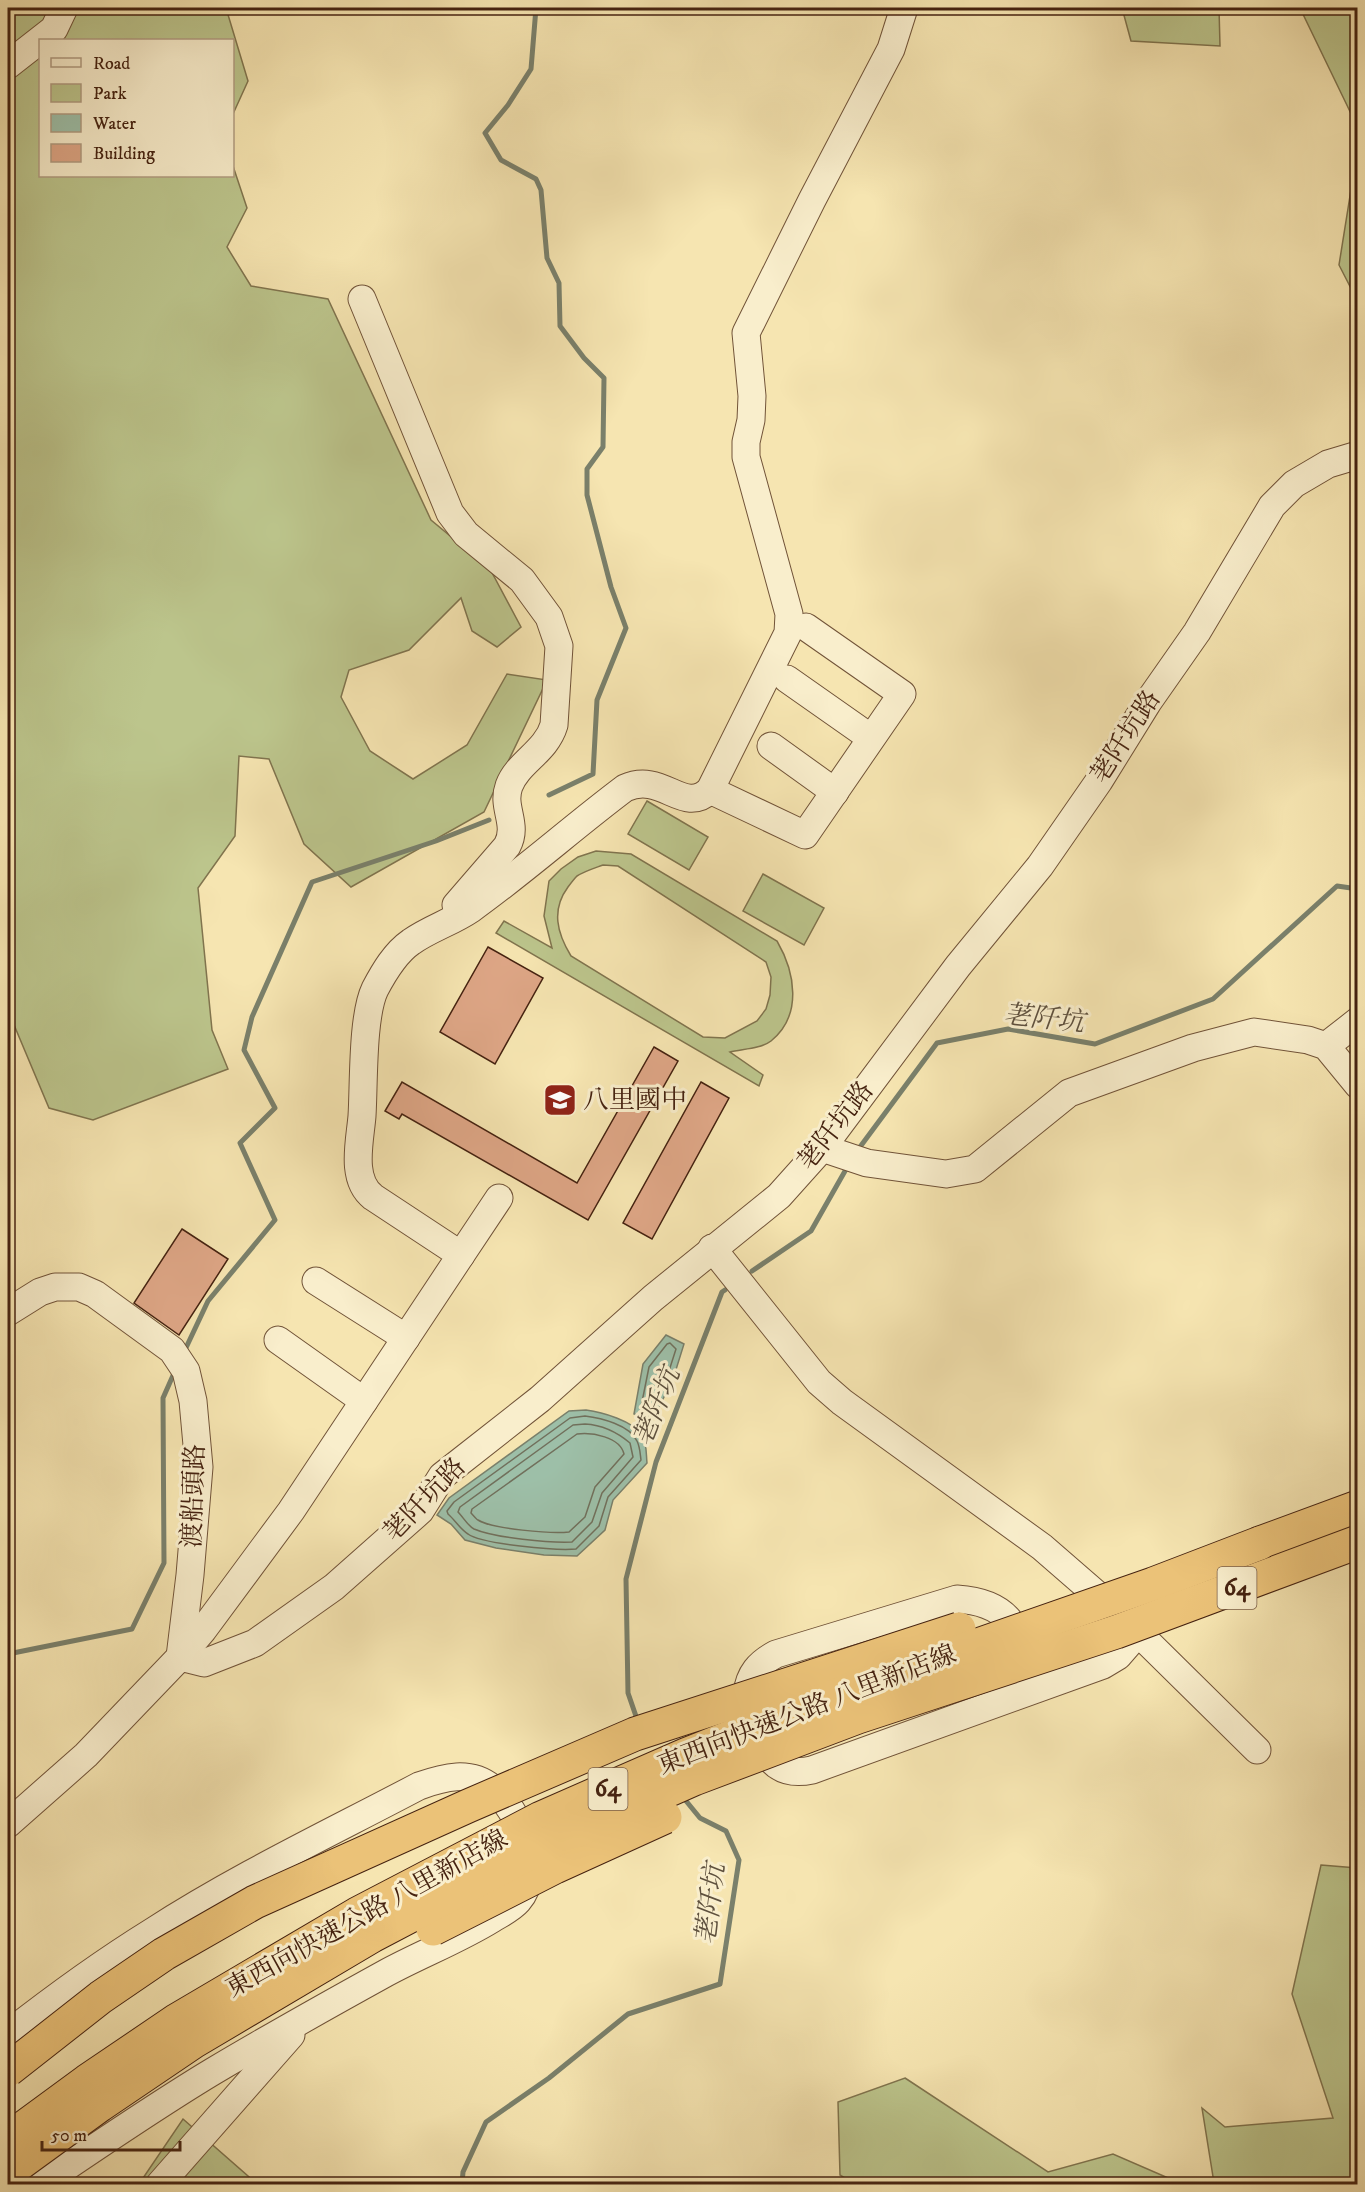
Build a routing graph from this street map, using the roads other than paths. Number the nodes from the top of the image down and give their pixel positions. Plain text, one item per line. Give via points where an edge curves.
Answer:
1 (64, 8) edge
2 (904, 8) edge
3 (40, 39) edge
4 (39, 40) edge
5 (8, 65) edge
6 (362, 299) dead end
7 (1358, 455) edge
8 (797, 620) junction
9 (787, 679) dead end
10 (872, 738) junction
11 (771, 746) dead end
12 (710, 790) junction
13 (835, 792) junction
14 (434, 930) junction
15 (1358, 1021) edge
16 (1326, 1046) junction
17 (1358, 1085) edge
18 (842, 1155) junction
19 (499, 1198) dead end
20 (712, 1248) junction
21 (461, 1255) junction
22 (316, 1281) dead end
23 (8, 1312) edge
24 (406, 1338) junction
25 (278, 1340) dead end
26 (364, 1401) junction
27 (1358, 1507) edge
28 (1358, 1524) edge
29 (1358, 1542) edge
30 (1260, 1543) junction
31 (1124, 1626) junction
32 (180, 1657) junction
33 (1036, 1689) junction
34 (760, 1739) junction
35 (1257, 1750) dead end
36 (8, 1824) edge
37 (525, 1840) junction
38 (306, 2019) junction
39 (8, 2034) edge
40 (8, 2070) edge
41 (8, 2139) edge
42 (24, 2179) edge
43 (160, 2184) edge

1 - 3 street via 54,28
2 - 8 street via 891,49 746,333 753,396 746,458
4 - 5 street
6 - 14 street via 450,513 466,534 522,580 549,616 559,646 551,736 513,778 507,793 511,839
7 - 18 street, 荖阡坑路 via 1328,464 1294,484 1272,506 1197,632 1099,781 1040,866 958,966
8 - 10 street via 902,694
8 - 12 street
9 - 10 street
10 - 13 street
11 - 13 street
12 - 13 street via 805,835
12 - 14 street via 695,799 655,784 625,788 470,909
14 - 21 street via 398,954 374,992 367,1022 360,1182 373,1197
15 - 16 street
16 - 17 street
16 - 18 street via 1254,1032 1193,1048 1069,1093 975,1169 946,1174
18 - 20 street, 荖阡坑路 via 778,1196
19 - 21 street
20 - 31 street via 819,1382 1042,1547
20 - 32 street, 荖阡坑路 via 540,1399 442,1476 420,1510 334,1587 255,1643 204,1663
21 - 24 street
22 - 24 street
23 - 32 street, 渡船頭路 via 40,1292 55,1287 79,1287 95,1294 179,1361 193,1401 199,1467
24 - 26 street
25 - 26 street
26 - 32 street via 286,1519
27 - 30 highway, 東西向快速公路 八里新店線 / 64
28 - 31 street
29 - 31 highway, 東西向快速公路 八里新店線 / 64, bridge
30 - 40 highway, bridge via 1129,1574 635,1734 255,1902 164,1954 101,1997
30 - 41 highway, 東西向快速公路 八里新店線 / 64, bridge via 849,1690 684,1755 541,1818 357,1914 177,2020
31 - 33 street via 1118,1656
31 - 35 street
31 - 42 highway, 東西向快速公路 八里新店線 / 64, bridge via 847,1721 694,1779 549,1843 372,1936 193,2042 100,2105
32 - 36 street via 86,1755
33 - 34 street via 798,1773 776,1766
33 - 34 street via 1011,1621 997,1607 979,1600 957,1599 764,1660 754,1671 747,1694
34 - 37 street
37 - 38 street via 530,1863 526,1886 518,1901 482,1925 389,1971
37 - 39 street via 505,1798 483,1780 464,1776 442,1778 419,1786 153,1930
38 - 42 street
38 - 43 street

